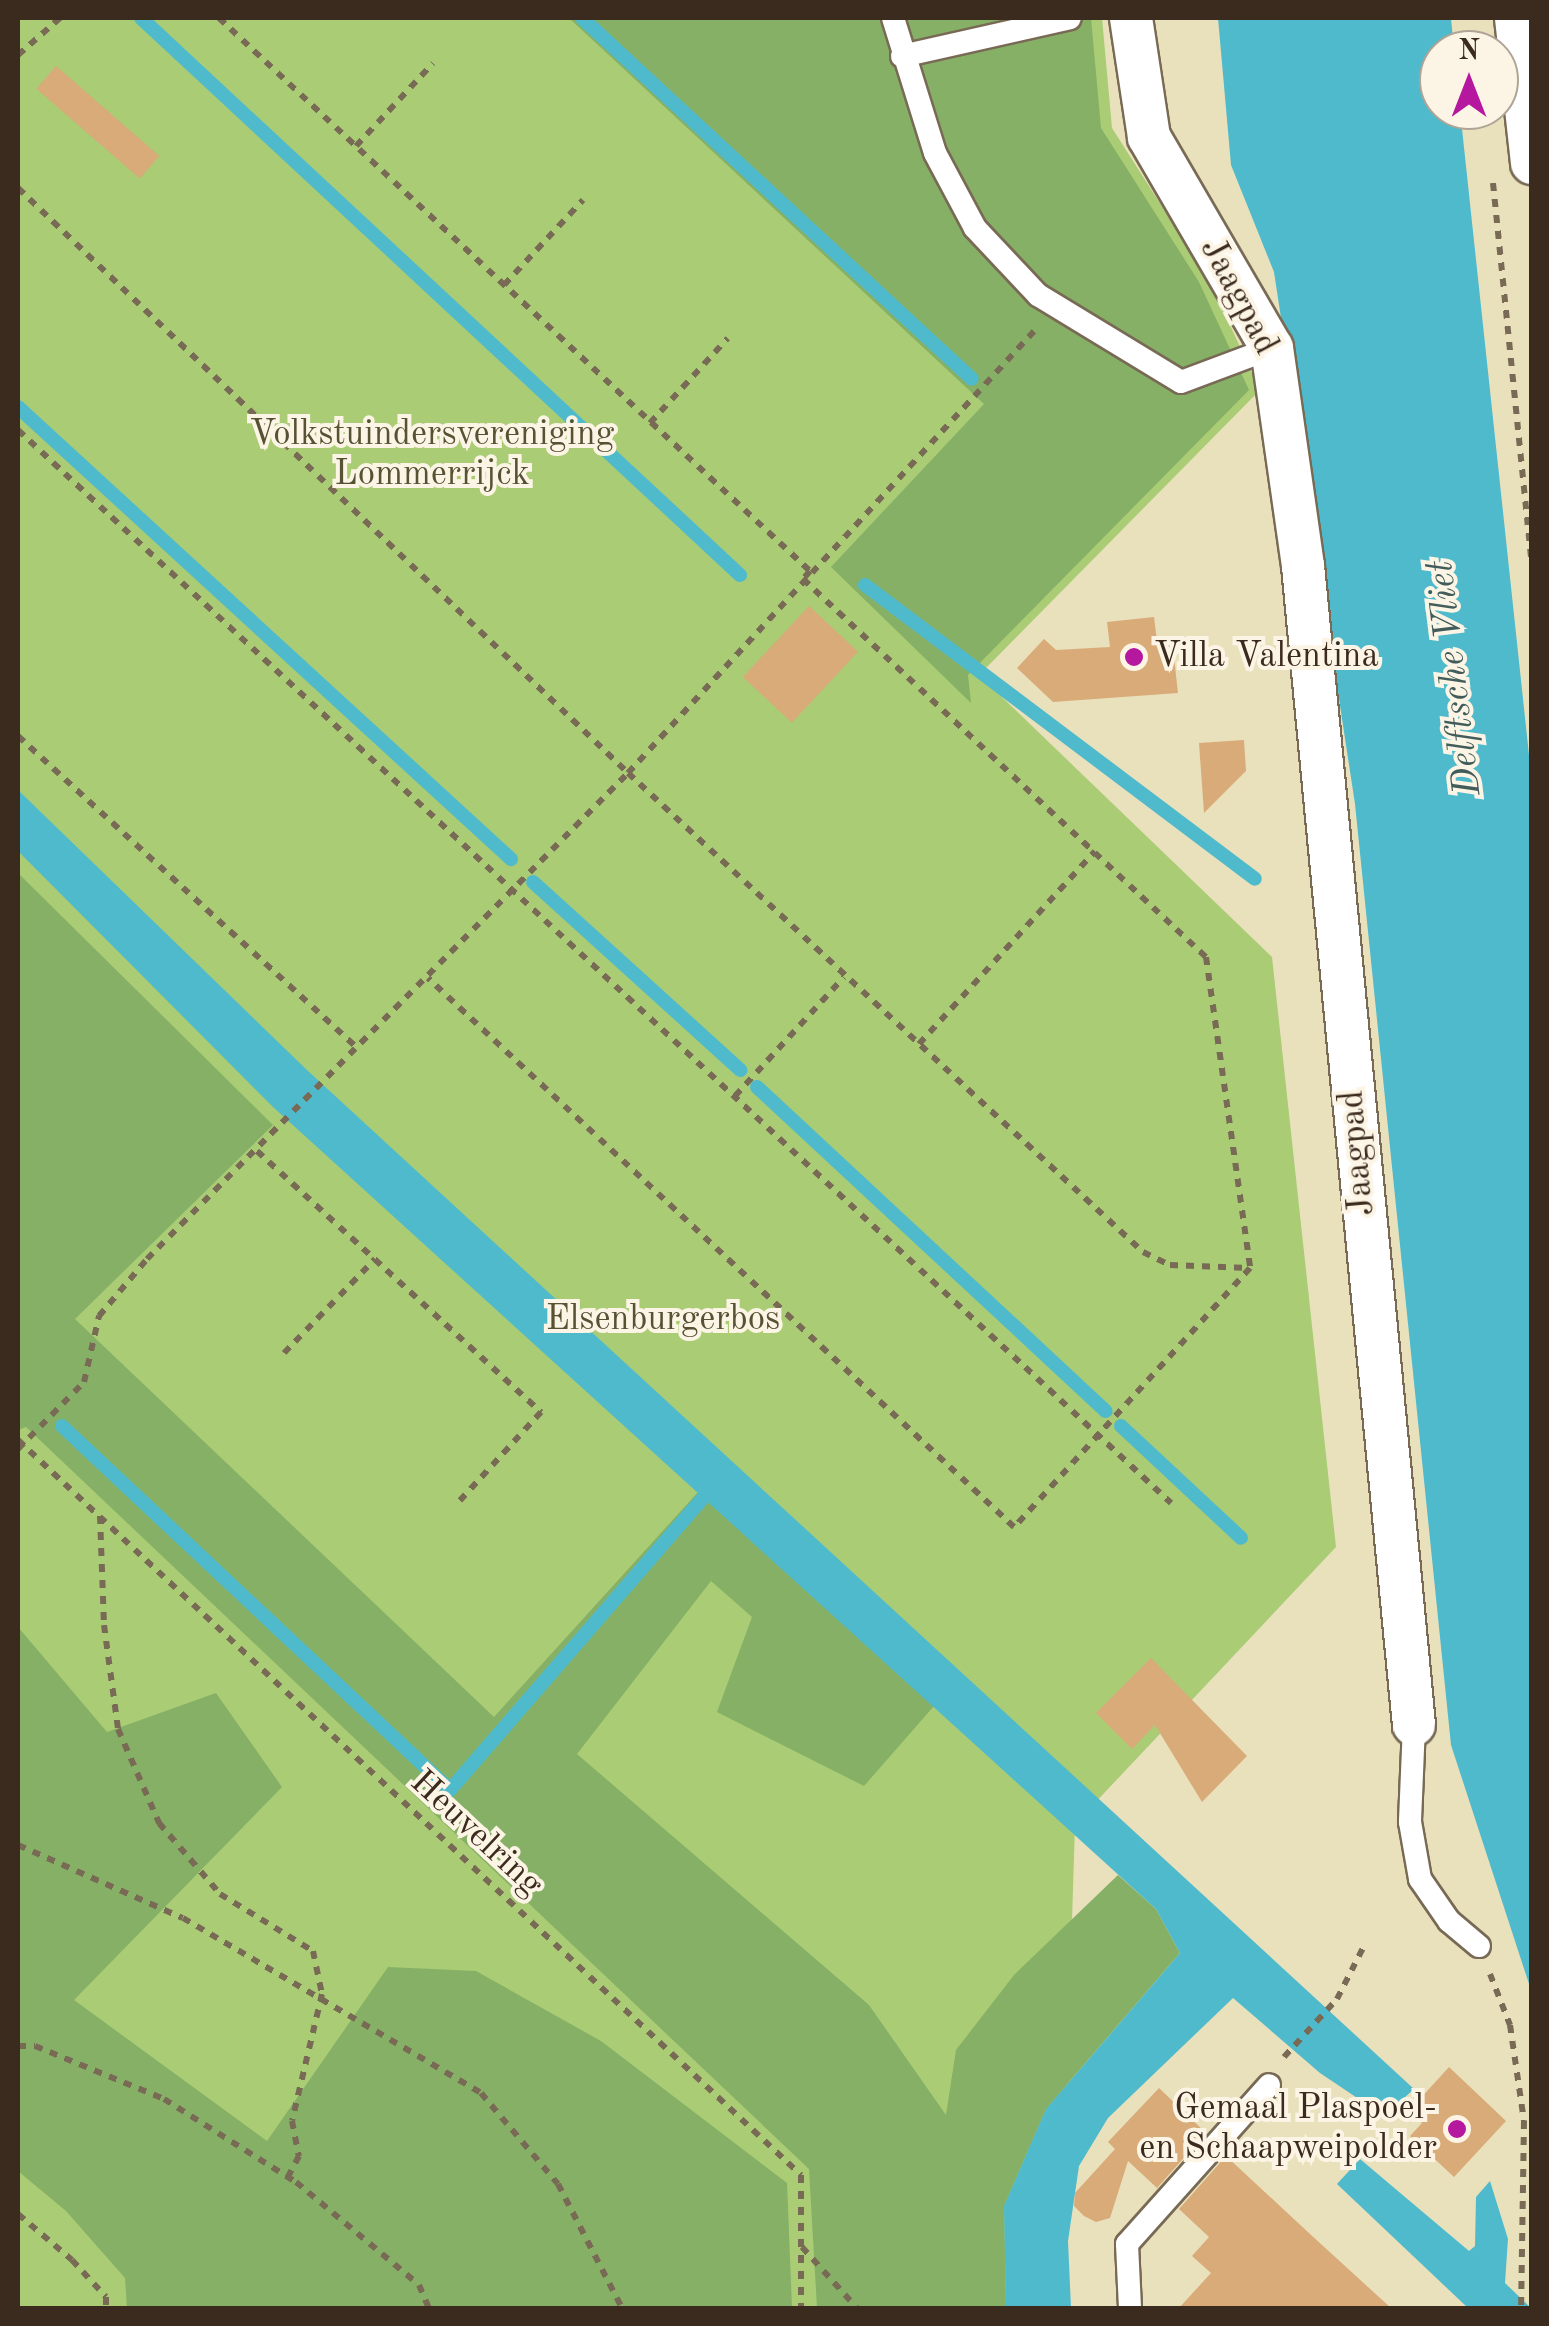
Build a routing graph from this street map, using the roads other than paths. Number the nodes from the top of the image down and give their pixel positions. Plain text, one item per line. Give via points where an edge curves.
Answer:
1 (892, 18) edge
2 (1070, 18) edge
3 (1130, 18) edge
4 (1516, 18) edge
5 (902, 56) junction
6 (1511, 165) edge
7 (1272, 348) junction
8 (1414, 1725) joint
9 (1479, 1946) road end
10 (1269, 2085) dead end
11 (1130, 2308) edge

1 - 5 lane
2 - 5 lane
3 - 7 street, Jaagpad via 1149,138
4 - 6 street
5 - 7 lane via 936,153 975,228 1052,302 1181,382
7 - 8 street, Jaagpad via 1303,566
8 - 9 lane via 1410,1822 1420,1880 1449,1922
10 - 11 lane via 1127,2244

